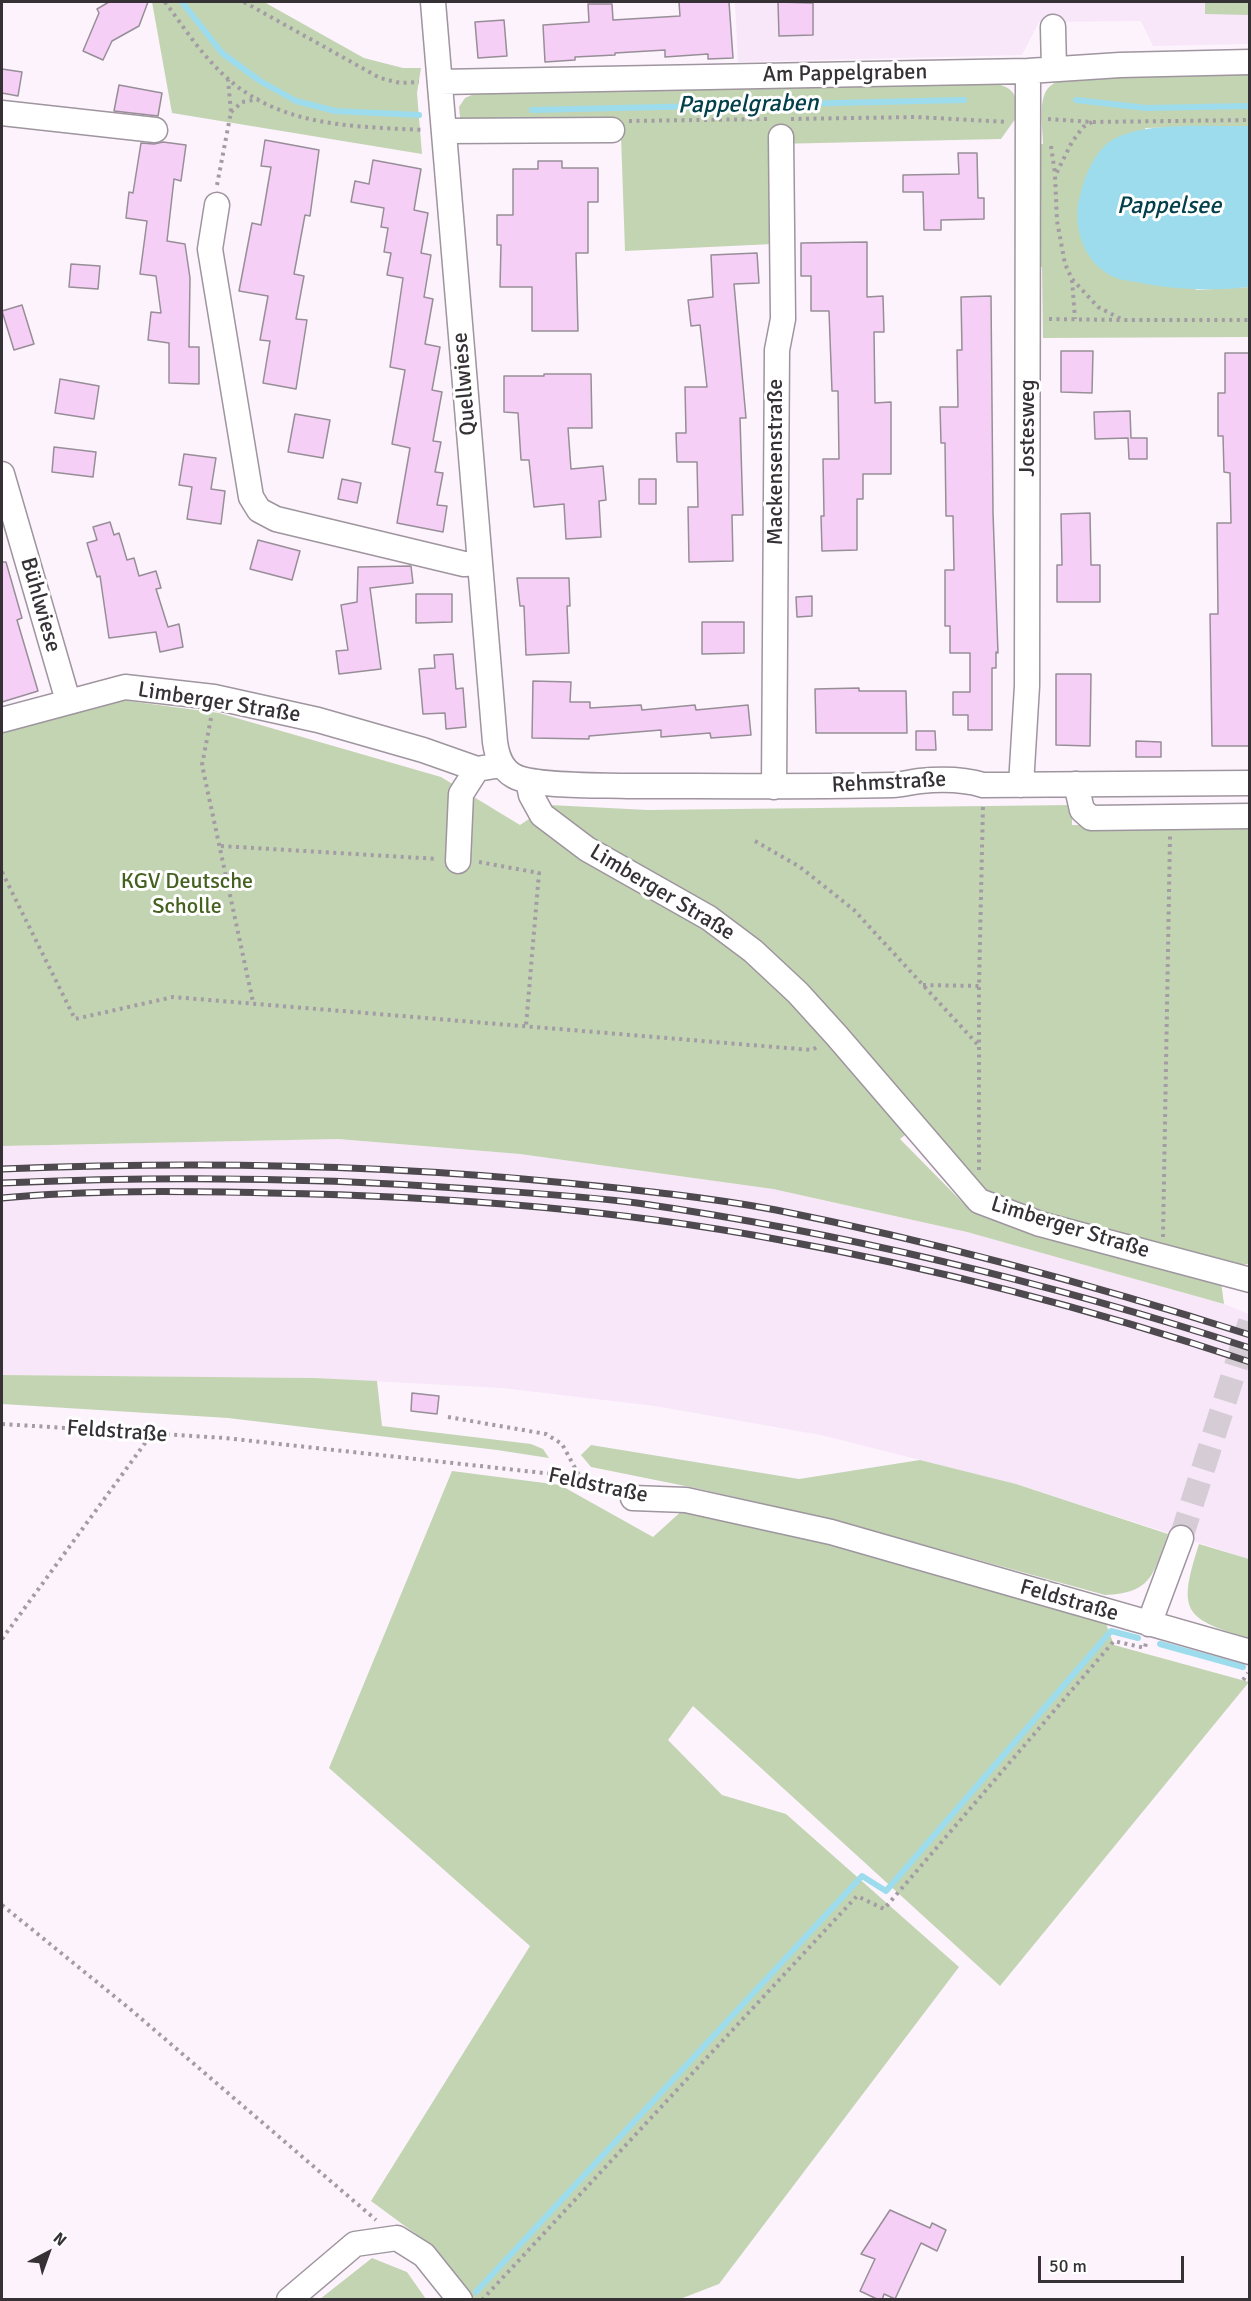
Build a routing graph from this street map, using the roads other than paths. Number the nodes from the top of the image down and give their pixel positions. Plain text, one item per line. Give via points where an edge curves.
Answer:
1 (433, 2) edge
2 (1053, 27) dead end
3 (1250, 62) edge
4 (1054, 69) junction
5 (1028, 71) junction
6 (440, 82) junction
7 (2, 113) edge
8 (779, 125) road end
9 (155, 130) dead end
10 (612, 130) road end
11 (445, 131) junction
12 (217, 205) road end
13 (2, 474) edge
14 (480, 563) junction
15 (68, 701) junction
16 (2, 720) edge
17 (501, 765) junction
18 (477, 769) junction
19 (528, 781) junction
20 (1250, 783) edge
21 (1076, 784) junction
22 (1021, 785) junction
23 (774, 787) junction
24 (1250, 816) edge
25 (458, 861) road end
26 (1250, 1280) edge
27 (633, 1498) road end
28 (1181, 1538) tunnel mouth
29 (1149, 1624) junction
30 (1250, 1652) edge
31 (289, 2300) edge
32 (459, 2300) edge

1 - 6 street, Quellwiese
2 - 4 street
3 - 4 street, Am Pappelgraben
4 - 5 street, Am Pappelgraben
5 - 6 street, Am Pappelgraben
5 - 22 street, Jostesweg via 1026,686
6 - 11 street, Quellwiese
7 - 9 street
8 - 23 street, Mackensenstraße via 783,319 777,350
10 - 11 street
11 - 14 street, Quellwiese
12 - 14 street via 210,249 251,497 259,510 276,519 464,564
13 - 15 street, Bühlwiese
14 - 17 street, Quellwiese via 495,742
15 - 16 street, Limberger Straße
15 - 18 street, Limberger Straße via 125,687 214,697 318,720
17 - 18 street, Limberger Straße
17 - 19 street via 513,776
18 - 25 street via 461,794
19 - 23 street, Rehmstraße
19 - 26 street, Limberger Straße via 542,815 587,849 709,918 753,951 837,1036 979,1201 1040,1224
20 - 21 street, Rehmstraße
21 - 22 street, Rehmstraße
21 - 24 street via 1082,810 1091,818
22 - 23 street, Rehmstraße via 945,780 897,785
27 - 29 street, Feldstraße via 686,1500 831,1532
28 - 29 street
29 - 30 street, Feldstraße
31 - 32 street via 355,2244 397,2238 424,2255

